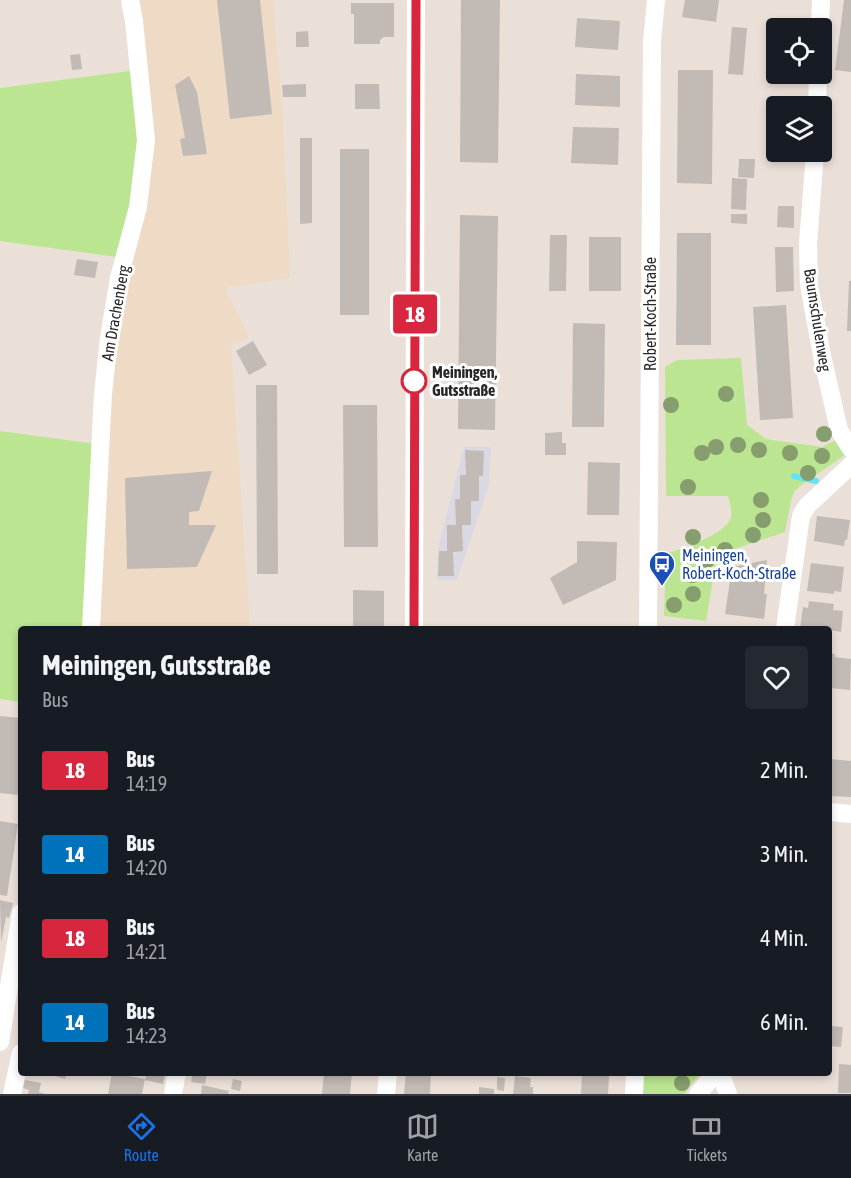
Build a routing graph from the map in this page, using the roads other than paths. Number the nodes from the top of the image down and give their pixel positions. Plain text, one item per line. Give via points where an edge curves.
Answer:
1 (130, 0) edge
2 (417, 0) edge
3 (657, 0) edge
4 (821, 0) edge
5 (820, 18) edge
6 (814, 162) edge
7 (851, 449) edge
8 (851, 465) edge
9 (91, 626) edge
10 (414, 626) edge
11 (648, 626) edge
12 (785, 626) edge
13 (832, 812) edge
14 (851, 814) edge
15 (18, 931) edge
16 (0, 1042) edge
17 (18, 1067) edge
18 (176, 1076) edge
19 (388, 1076) edge
20 (635, 1076) edge
21 (714, 1076) edge
22 (720, 1076) edge
23 (12, 1094) edge
24 (173, 1094) edge
25 (386, 1094) edge
26 (634, 1094) edge
27 (698, 1094) edge
28 (728, 1094) edge

1 - 9 street, Am Drachenberg via 146,140 138,207 119,278 109,338
2 - 10 street
3 - 11 street, Robert-Koch-Straße via 652,42
4 - 5 street
6 - 7 street, Baumschulenweg via 809,285 839,430
8 - 12 street via 801,516
13 - 14 street
15 - 16 street
17 - 23 street
18 - 24 street
19 - 25 street
20 - 26 street
21 - 27 street
22 - 28 street

